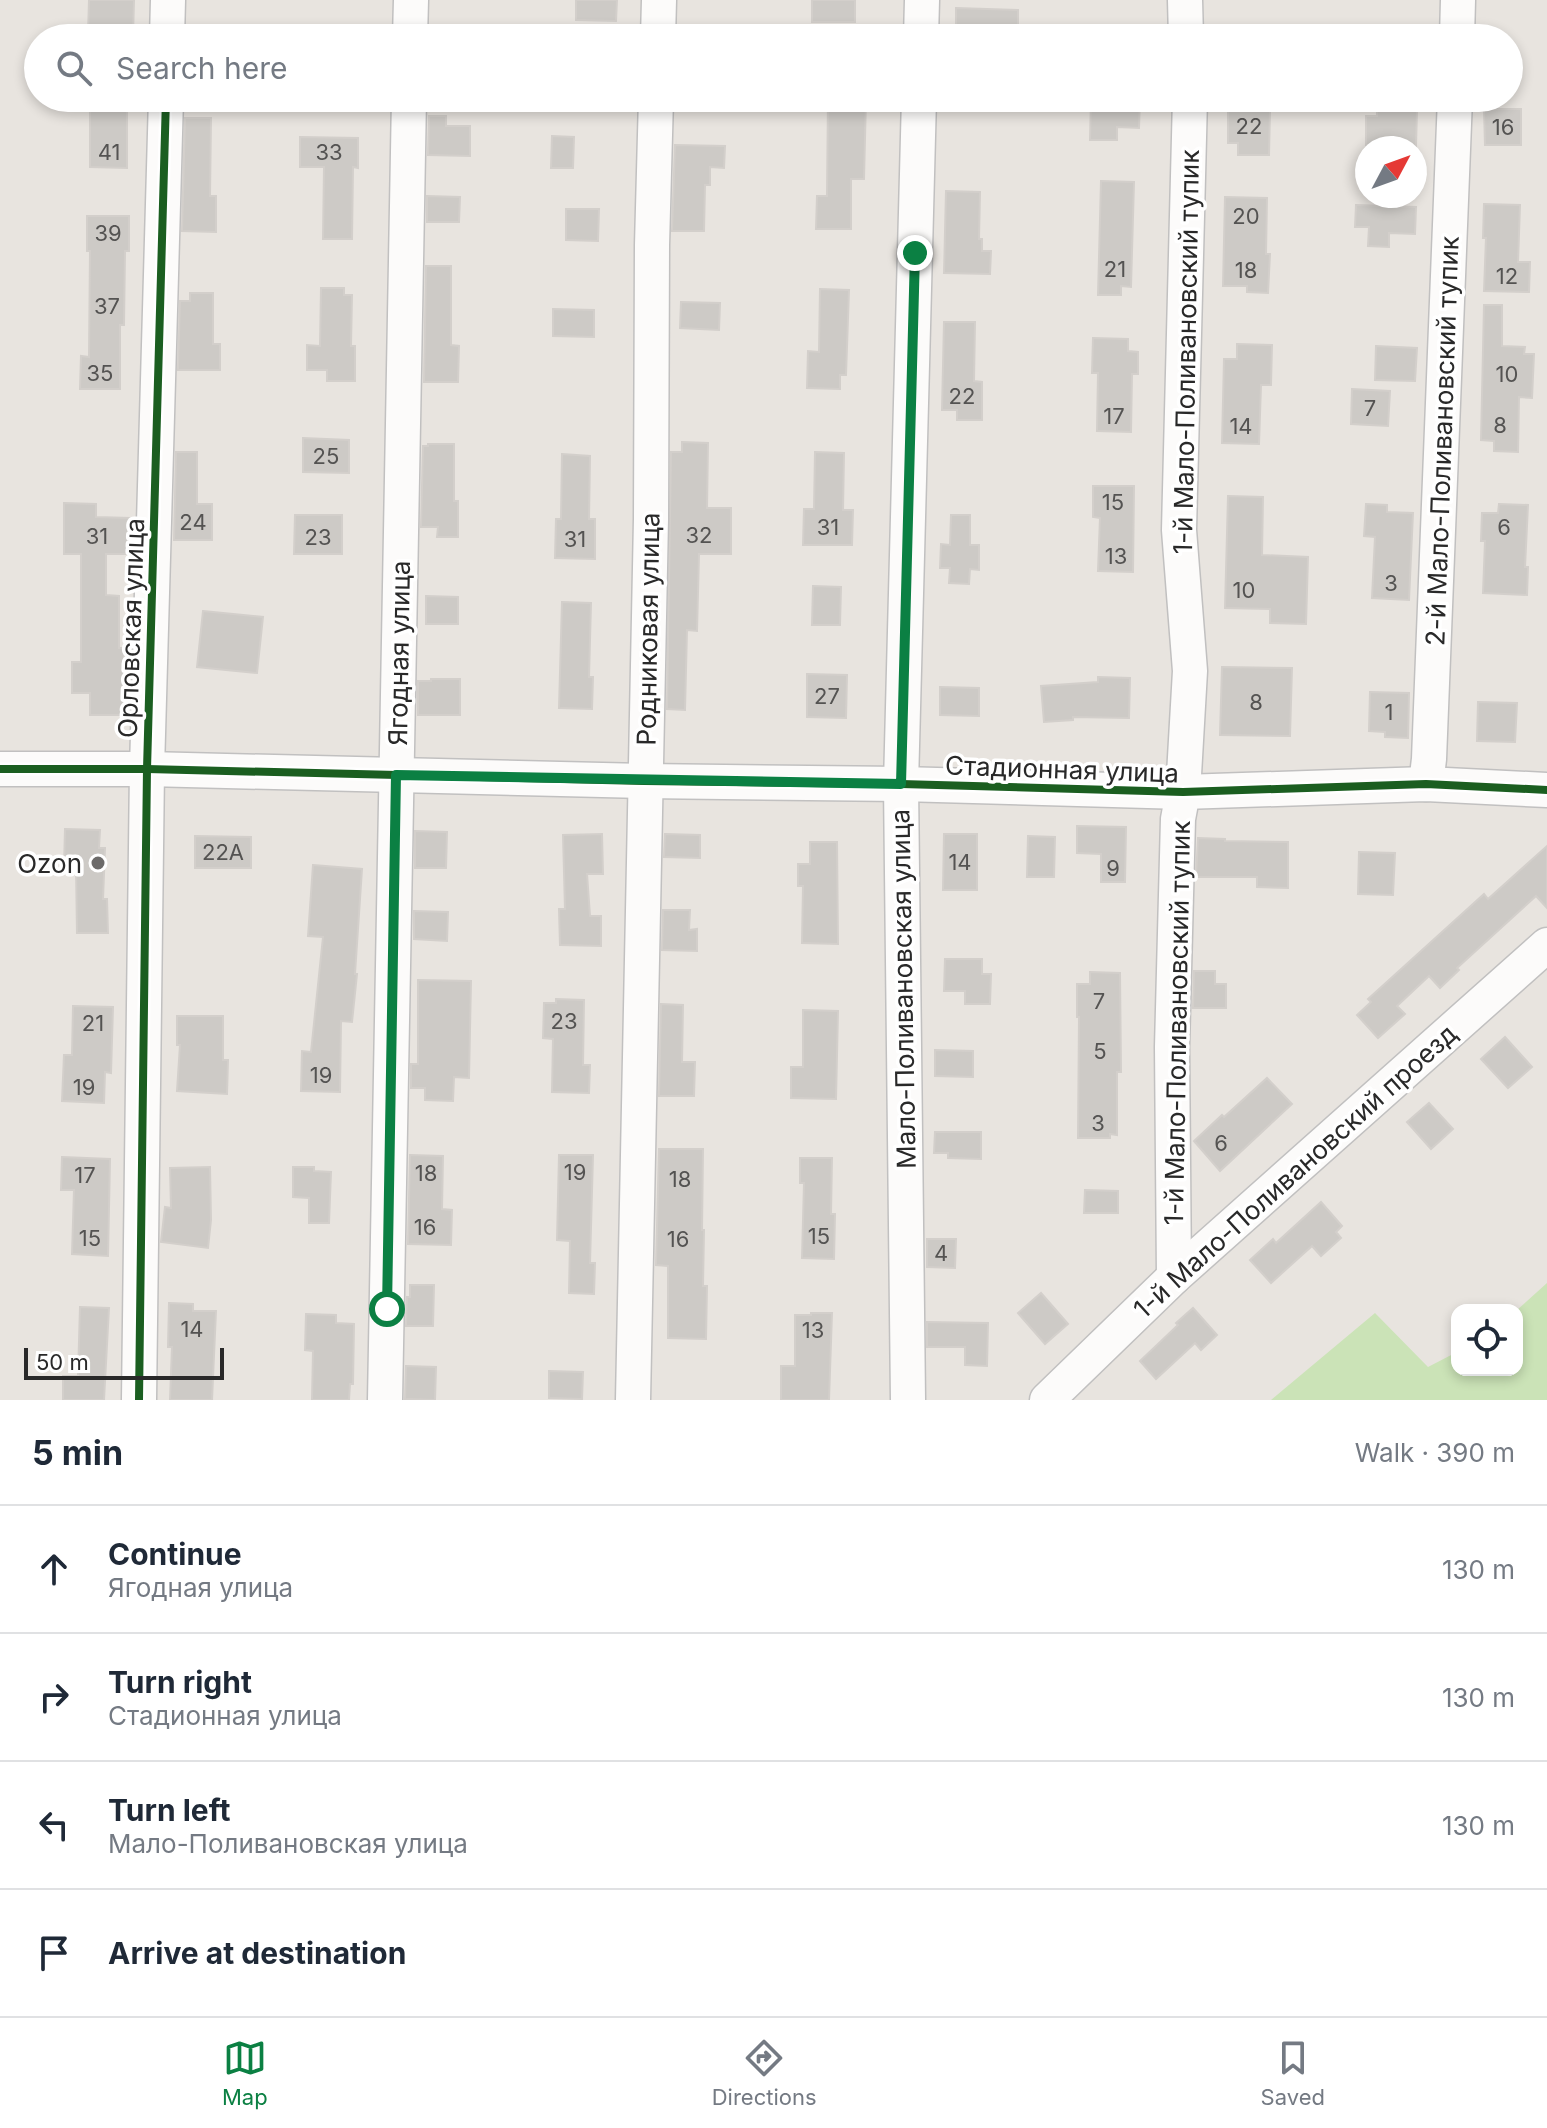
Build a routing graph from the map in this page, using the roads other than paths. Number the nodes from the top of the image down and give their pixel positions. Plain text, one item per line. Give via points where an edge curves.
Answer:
1 (168, 0) edge
2 (411, 0) edge
3 (659, 0) edge
4 (922, 0) edge
5 (1185, 0) edge
6 (1458, 0) edge
7 (167, 24) edge
8 (410, 24) edge
9 (658, 24) edge
10 (921, 24) edge
11 (1185, 24) edge
12 (1457, 24) edge
13 (166, 112) edge
14 (409, 112) edge
15 (656, 112) edge
16 (919, 112) edge
17 (1190, 112) edge
18 (1454, 112) edge
19 (0, 769) edge
20 (147, 769) junction
21 (396, 775) junction
22 (644, 781) junction
23 (901, 784) junction
24 (1426, 784) junction
25 (1547, 790) edge
26 (1183, 792) junction
27 (1547, 945) edge
28 (1174, 1277) junction
29 (139, 1400) edge
30 (385, 1400) edge
31 (633, 1400) edge
32 (908, 1400) edge
33 (1047, 1400) edge

1 - 7 street
2 - 8 street
3 - 9 street
4 - 10 street
5 - 11 street
6 - 12 street
13 - 20 street, Орловская улица
14 - 21 street, Ягодная улица
15 - 22 street, Родниковая улица
16 - 23 street, Мало-Поливановская улица
17 - 26 street, 1-й Мало-Поливановский тупик via 1179,530 1190,671
18 - 24 street, 2-й Мало-Поливановский тупик
19 - 20 street, Стадионная улица
20 - 21 street, Стадионная улица
20 - 29 street, Орловская улица
21 - 22 street, Стадионная улица
21 - 30 street, Ягодная улица
22 - 23 street, Стадионная улица
22 - 31 street, Родниковая улица
23 - 26 street, Стадионная улица
23 - 32 street, Мало-Поливановская улица
24 - 25 street, Стадионная улица
24 - 26 street, Стадионная улица
26 - 28 street, 1-й Мало-Поливановский тупик via 1172,1047
27 - 28 street, 1-й Мало-Поливановский проезд
28 - 33 street, 1-й Мало-Поливановский проезд

